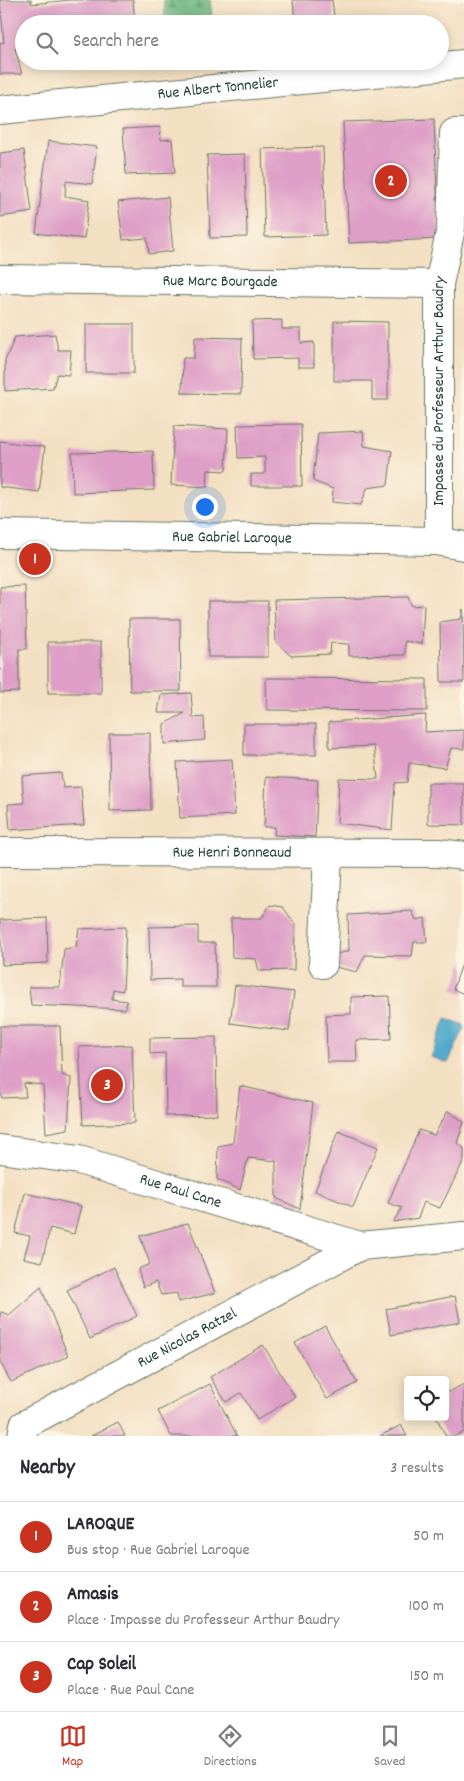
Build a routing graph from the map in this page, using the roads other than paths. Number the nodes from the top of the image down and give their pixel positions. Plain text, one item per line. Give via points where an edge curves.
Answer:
1 (464, 64) edge
2 (449, 65) edge
3 (403, 70) edge
4 (0, 110) edge
5 (464, 133) edge
6 (0, 279) edge
7 (439, 284) junction
8 (0, 534) edge
9 (437, 540) junction
10 (464, 546) edge
11 (0, 852) edge
12 (328, 853) junction
13 (464, 856) edge
14 (323, 964) dead end
15 (0, 1149) edge
16 (464, 1236) edge
17 (360, 1246) junction
18 (22, 1436) edge

1 - 2 street, Rue Albert Tonnelier
3 - 4 street, Rue Albert Tonnelier
5 - 7 street, Impasse du Professeur Arthur Baudry via 454,133 451,228
6 - 7 street, Rue Marc Bourgade
7 - 9 street, Impasse du Professeur Arthur Baudry
8 - 9 street, Rue Gabriel Laroque
9 - 10 street, Rue Gabriel Laroque
11 - 12 street, Rue Henri Bonneaud
12 - 13 street, Rue Henri Bonneaud
12 - 14 street
15 - 17 street, Rue Paul Cane via 79,1160
16 - 17 street
17 - 18 street, Rue Nicolas Ratzel via 24,1425

